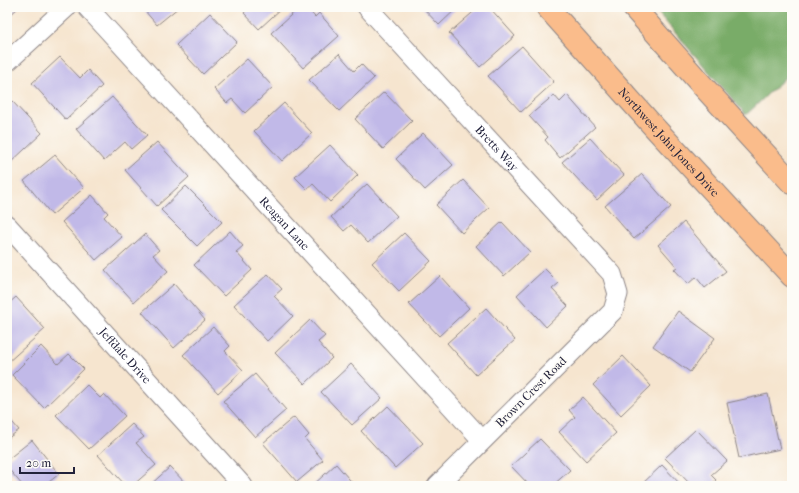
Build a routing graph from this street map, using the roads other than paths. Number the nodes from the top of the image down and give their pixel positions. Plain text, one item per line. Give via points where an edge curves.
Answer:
1 (67, 7) edge
2 (87, 7) edge
3 (367, 7) edge
4 (546, 7) edge
5 (633, 7) edge
6 (7, 62) edge
7 (792, 183) edge
8 (7, 225) edge
9 (792, 276) edge
10 (618, 294) joint
11 (482, 440) junction
12 (243, 486) edge
13 (436, 486) edge

1 - 6 street
2 - 11 street, Reagan Lane
3 - 10 street, Bretts Way via 612,274
4 - 9 main road, Northwest John Jones Drive
5 - 7 main road
8 - 12 street, Jeffdale Drive
10 - 11 street, Brown Crest Road via 613,311
11 - 13 street, Brown Crest Road

